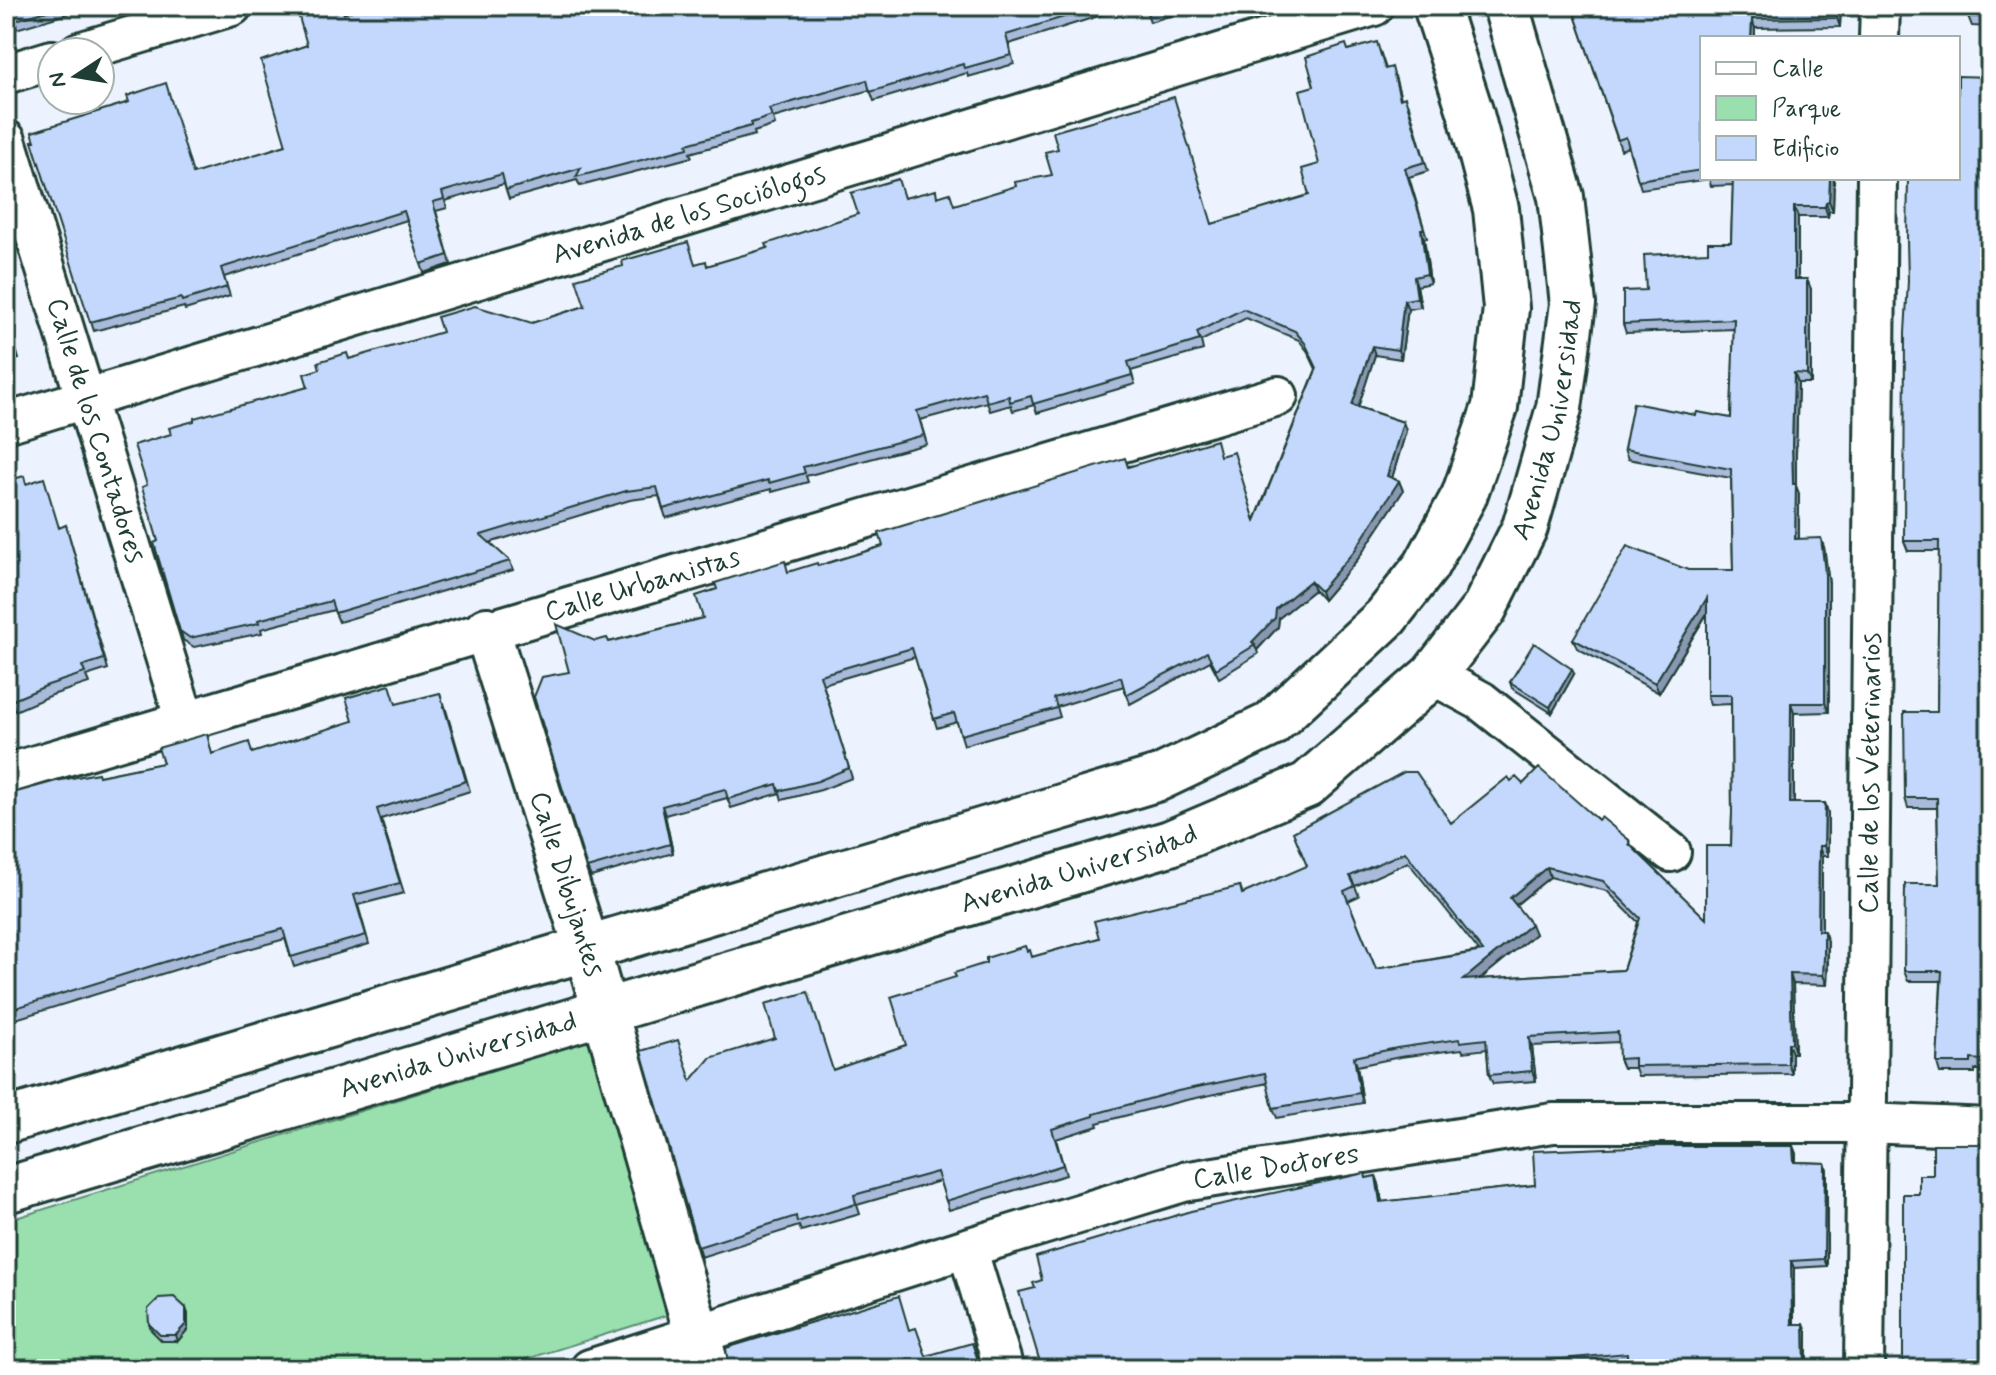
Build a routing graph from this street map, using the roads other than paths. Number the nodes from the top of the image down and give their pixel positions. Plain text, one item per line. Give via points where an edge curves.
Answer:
1 (232, 6) edge
2 (1374, 6) edge
3 (1436, 6) edge
4 (1506, 6) edge
5 (1880, 6) edge
6 (1879, 36) edge
7 (116, 41) edge
8 (36, 65) edge
9 (6, 74) edge
10 (6, 140) edge
11 (1877, 180) edge
12 (1278, 396) dead end
13 (86, 399) junction
14 (6, 423) edge
15 (487, 630) junction
16 (1433, 675) junction
17 (185, 721) junction
18 (6, 774) edge
19 (1671, 852) dead end
20 (587, 949) junction
21 (605, 1012) junction
22 (6, 1121) edge
23 (1865, 1123) junction
24 (1990, 1128) edge
25 (6, 1190) edge
26 (967, 1248) junction
27 (703, 1352) edge
28 (590, 1369) edge
29 (1004, 1369) edge
30 (1864, 1369) edge

1 - 7 street
2 - 13 street, Avenida de los Sociólogos
3 - 20 street, Avenida Universidad via 1496,209 1506,308 1495,407 1464,496 1426,566 1386,617 1270,725 1159,778
4 - 16 street, Avenida Universidad via 1561,197 1573,304 1559,408 1525,527 1484,609
5 - 6 street
8 - 9 street
10 - 13 street, Calle de los Contadores
11 - 23 street, Calle de los Veterinarios
12 - 15 street, Calle Urbanistas
13 - 14 street, Avenida de los Sociólogos
13 - 17 street, Calle de los Contadores
15 - 17 street, Calle Urbanistas
15 - 20 street, Calle Dibujantes
16 - 19 street via 1481,701
16 - 21 street, Avenida Universidad via 1307,785 1170,843
17 - 18 street, Calle Urbanistas
20 - 21 street, Calle Dibujantes
20 - 22 street, Avenida Universidad
21 - 25 street, Avenida Universidad
21 - 27 street, Calle Dibujantes
23 - 24 street, Calle Doctores
23 - 26 street, Calle Doctores via 1553,1123 1183,1182
23 - 30 street, Calle de los Veterinarios
26 - 27 street, Calle Doctores
26 - 29 street
27 - 28 street, Calle Doctores

